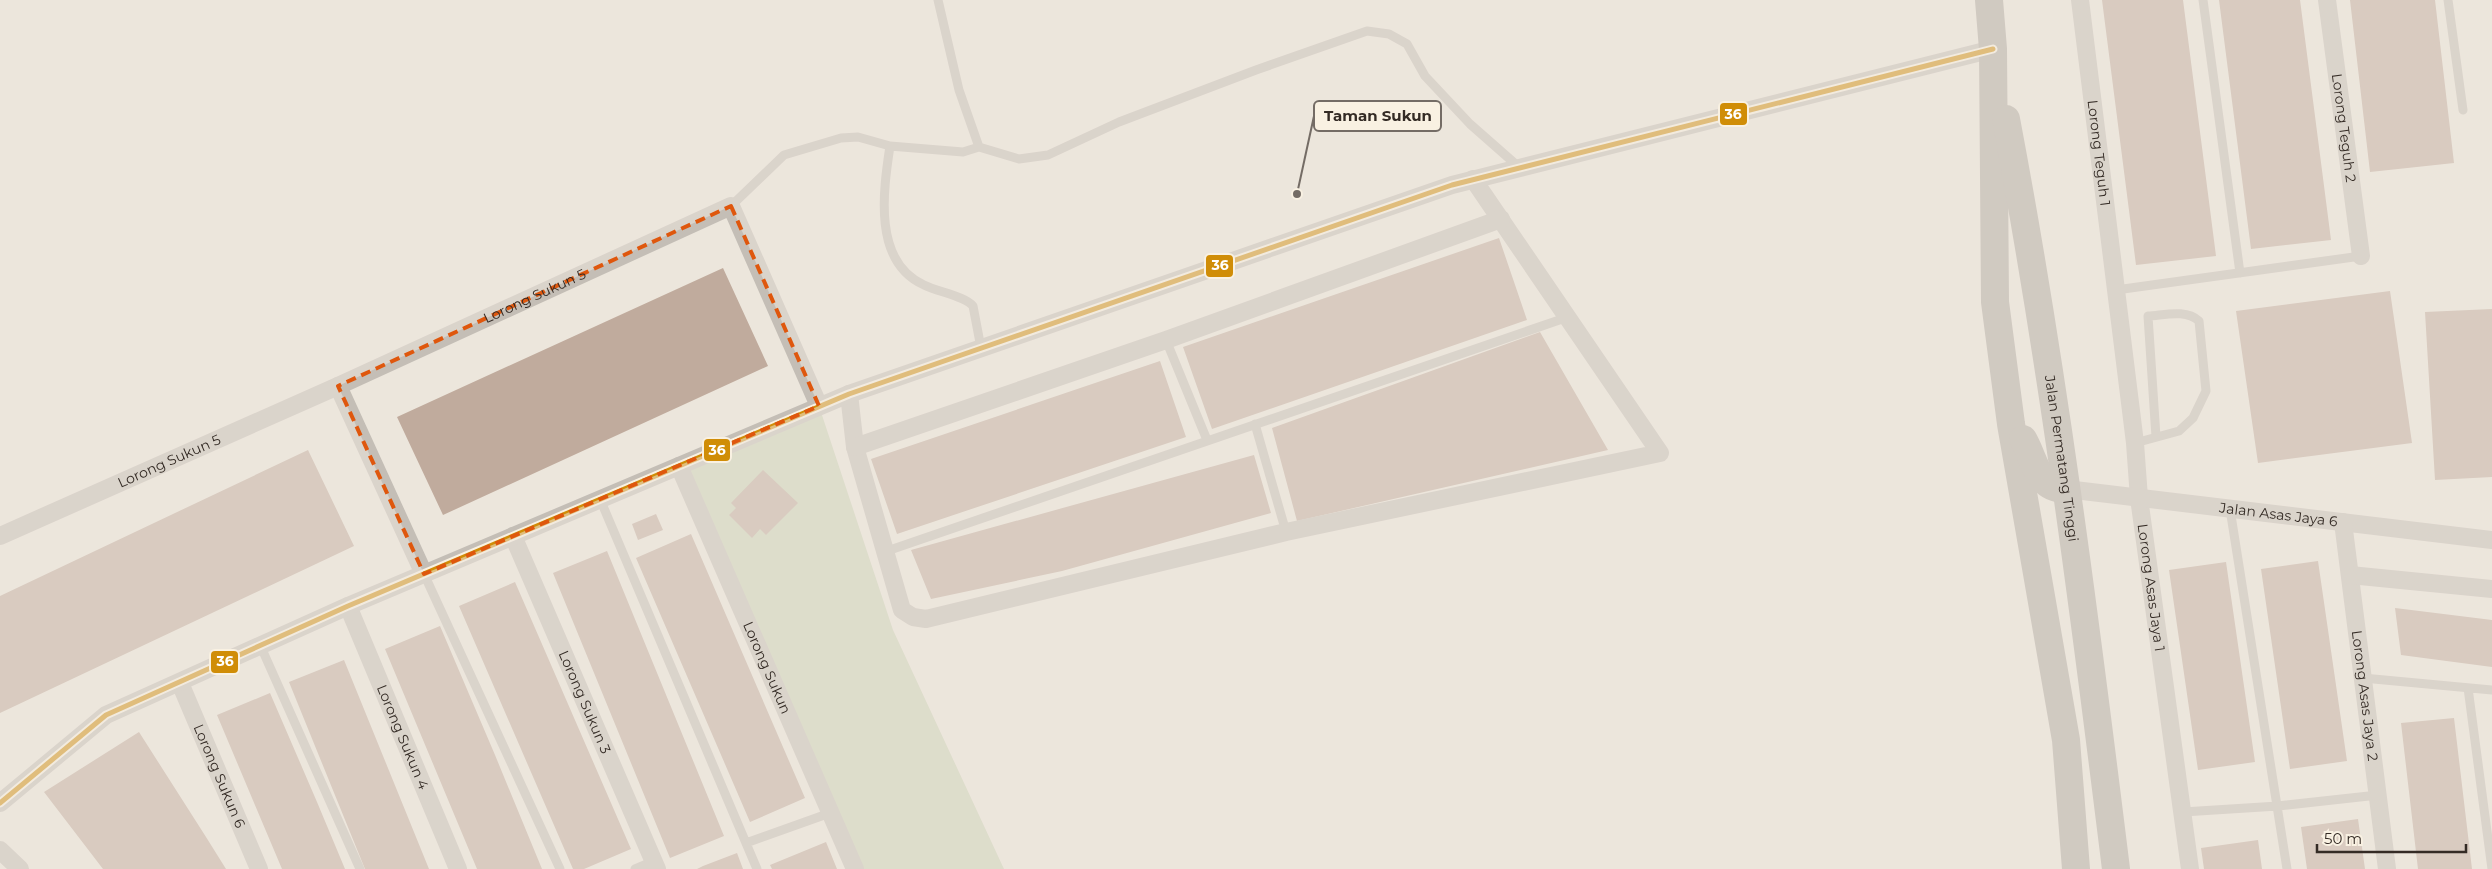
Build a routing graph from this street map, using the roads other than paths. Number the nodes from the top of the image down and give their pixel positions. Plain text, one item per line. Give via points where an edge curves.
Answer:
1 (938, 0) edge
2 (1989, 0) edge
3 (2080, 0) edge
4 (2203, 0) edge
5 (2327, 0) edge
6 (2448, 0) edge
7 (1994, 49) junction
8 (2463, 110) dead end
9 (890, 146) junction
10 (979, 147) junction
11 (1520, 169) junction
12 (1473, 179) junction
13 (731, 206) junction
14 (1501, 219) junction
15 (2361, 256) joint
16 (2240, 273) junction
17 (2117, 298) junction
18 (1568, 317) junction
19 (1166, 340) junction
20 (981, 348) junction
21 (338, 386) junction
22 (849, 394) junction
23 (819, 406) junction
24 (1255, 424) junction
25 (2010, 424) junction
26 (2156, 437) junction
27 (1207, 440) junction
28 (2135, 443) junction
29 (856, 447) junction
30 (679, 466) junction
31 (2066, 490) junction
32 (2139, 498) junction
33 (600, 499) junction
34 (2230, 509) junction
35 (2343, 522) junction
36 (1286, 532) junction
37 (0, 536) edge
38 (513, 536) junction
39 (2492, 540) edge
40 (887, 551) junction
41 (424, 574) junction
42 (2350, 575) junction
43 (2492, 589) edge
44 (348, 606) junction
45 (261, 647) junction
46 (2363, 678) junction
47 (180, 684) junction
48 (2468, 688) junction
49 (2492, 690) edge
50 (2378, 795) junction
51 (0, 803) edge
52 (2278, 806) junction
53 (2182, 812) junction
54 (830, 813) junction
55 (746, 843) junction
56 (0, 850) edge
57 (656, 865) edge
58 (20, 869) edge
59 (259, 869) edge
60 (360, 869) edge
61 (458, 869) edge
62 (560, 869) edge
63 (635, 869) edge
64 (756, 869) edge
65 (855, 869) edge
66 (2076, 869) edge
67 (2116, 869) edge
68 (2190, 869) edge
69 (2287, 869) edge
70 (2387, 869) edge
71 (2492, 869) edge

1 - 10 lane via 960,90
2 - 7 highway, Jalan Permatang Tinggi
3 - 17 street, Lorong Teguh 1
4 - 16 lane
5 - 15 street, Lorong Teguh 2
6 - 8 lane
7 - 11 street
7 - 25 highway, Jalan Permatang Tinggi via 1995,302
7 - 31 highway, Jalan Permatang Tinggi via 2031,249
9 - 10 lane via 963,152
9 - 13 lane via 858,137 840,138 784,155
9 - 20 lane via 885,228 894,259 918,283 973,306
10 - 11 lane via 1019,158 1048,155 1119,122 1367,31 1389,34 1407,44 1425,76 1470,124
11 - 12 street
12 - 14 street
12 - 20 street
13 - 21 street, Lorong Sukun 5
13 - 23 street
14 - 18 street
14 - 19 street
15 - 16 lane
16 - 17 lane
17 - 28 street, Lorong Asas Jaya 1
18 - 24 lane
18 - 36 street via 1660,453
19 - 27 lane
19 - 29 street
20 - 22 street
21 - 37 street, Lorong Sukun 5
21 - 41 street
22 - 23 street
22 - 29 street
23 - 30 street
24 - 27 lane
24 - 36 lane
25 - 31 highway via 2025,442 2045,482 2057,490
25 - 66 highway, Jalan Permatang Tinggi via 2066,740
26 - 26 lane via 2180,430 2193,418 2206,392 2199,321 2193,316 2148,316
26 - 28 lane
27 - 40 lane
28 - 32 street, Lorong Asas Jaya 1
29 - 40 street
30 - 33 street
30 - 54 street, Lorong Sukun
31 - 32 street, Jalan Asas Jaya 6
31 - 67 highway, Jalan Permatang Tinggi
32 - 34 street, Jalan Asas Jaya 6
32 - 53 street, Lorong Asas Jaya 1
33 - 38 street
33 - 55 lane
34 - 35 street, Jalan Asas Jaya 6
34 - 52 lane
35 - 39 street, Jalan Asas Jaya 6
35 - 42 street, Lorong Asas Jaya 2
36 - 40 street via 926,619 913,617 902,610
38 - 41 street
38 - 57 street, Lorong Sukun 3
41 - 44 street
41 - 62 lane
42 - 43 street
42 - 46 street, Lorong Asas Jaya 2
44 - 45 street
44 - 61 street, Lorong Sukun 4
45 - 47 street
45 - 60 lane
46 - 48 lane
46 - 50 street, Lorong Asas Jaya 2
47 - 51 street via 106,715
47 - 59 street, Lorong Sukun 6
48 - 49 lane
48 - 71 lane
50 - 52 lane
50 - 70 street, Lorong Asas Jaya 2
52 - 53 lane
52 - 69 lane
53 - 68 street, Lorong Asas Jaya 1
54 - 55 lane
54 - 65 street, Lorong Sukun
55 - 64 lane
56 - 58 street
57 - 63 lane

